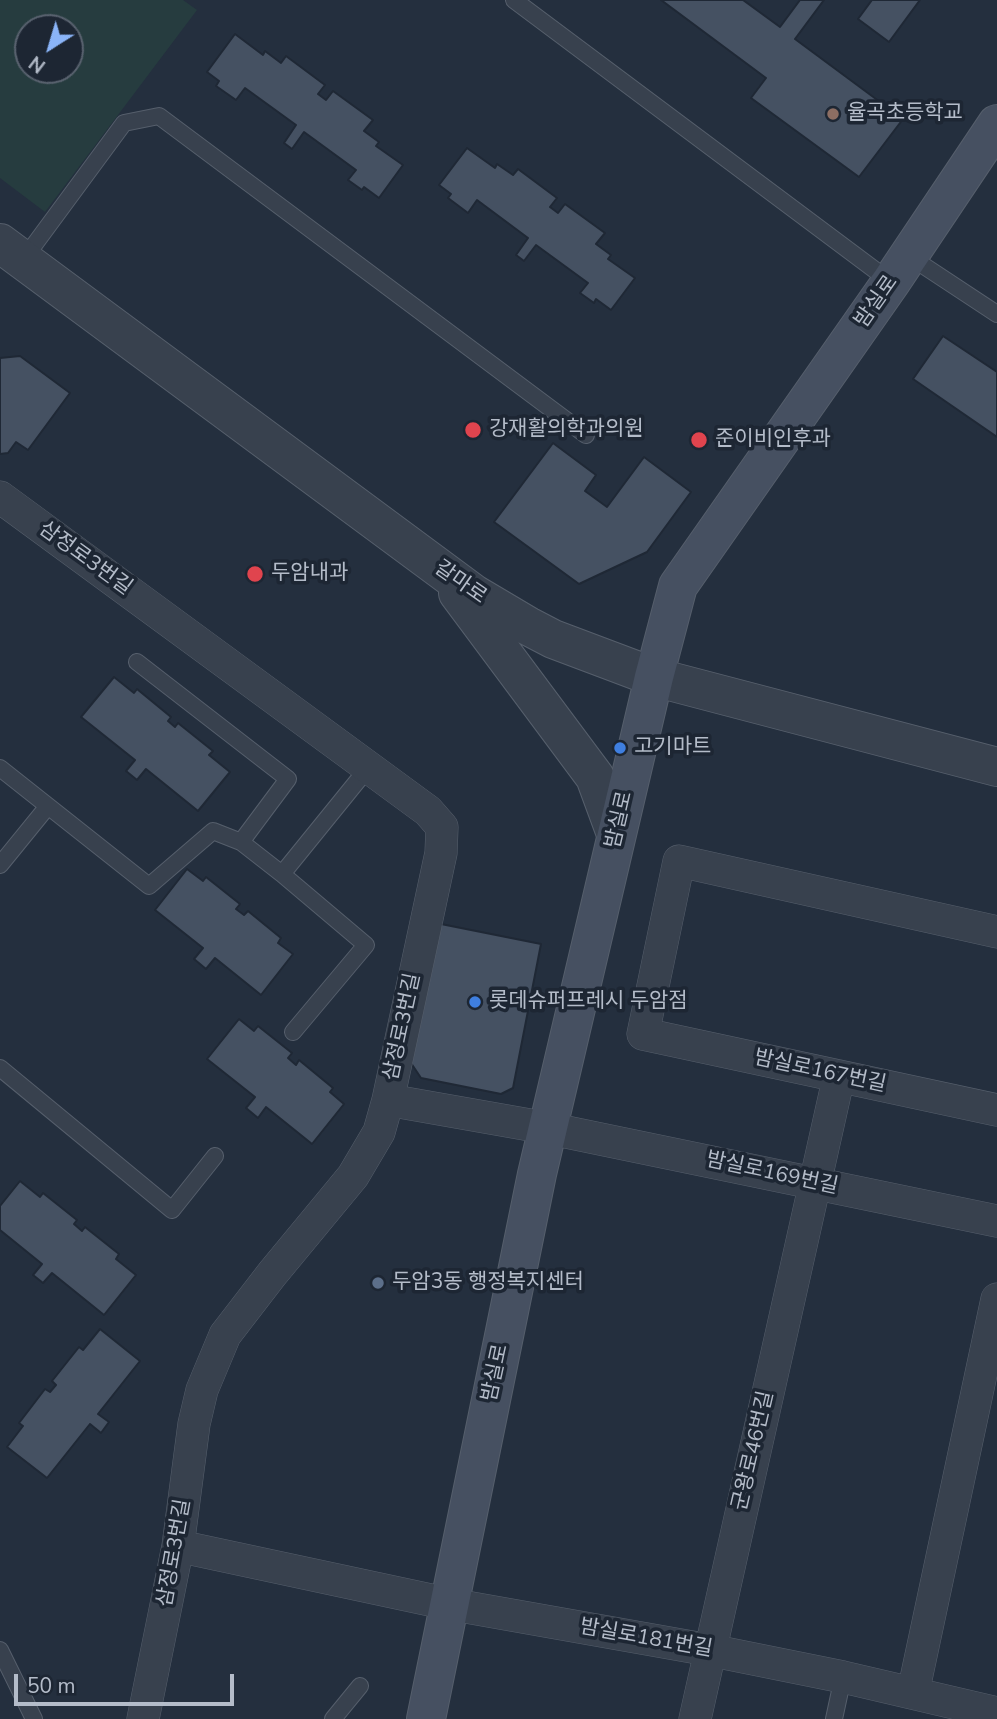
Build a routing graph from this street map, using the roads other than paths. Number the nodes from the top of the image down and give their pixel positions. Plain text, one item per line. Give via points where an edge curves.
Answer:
1 (514, 0) edge
2 (997, 124) edge
3 (8, 253) edge
4 (900, 269) junction
5 (997, 314) edge
6 (586, 435) dead end
7 (0, 497) edge
8 (440, 569) junction
9 (136, 662) dead end
10 (654, 677) junction
11 (997, 767) edge
12 (0, 768) edge
13 (368, 768) junction
14 (48, 806) junction
15 (616, 834) junction
16 (241, 842) junction
17 (0, 865) edge
18 (282, 874) junction
19 (997, 932) edge
20 (293, 1032) dead end
21 (0, 1068) edge
22 (839, 1076) junction
23 (388, 1100) junction
24 (997, 1110) edge
25 (547, 1128) junction
26 (215, 1156) dead end
27 (815, 1183) junction
28 (997, 1221) edge
29 (997, 1298) edge
30 (178, 1546) junction
31 (449, 1604) junction
32 (0, 1650) edge
33 (709, 1650) junction
34 (843, 1677) junction
35 (360, 1686) dead end
36 (913, 1693) junction
37 (997, 1713) edge
38 (34, 1719) edge
39 (144, 1719) edge
40 (334, 1719) edge
41 (426, 1719) edge
42 (695, 1719) edge
43 (834, 1719) edge

1 - 4 lane
2 - 4 main road, 밤실로
3 - 6 lane via 124,123 159,116
3 - 8 street, 갈마로
4 - 5 lane
4 - 10 main road, 밤실로 via 678,586
7 - 13 street, 삼정로3번길
8 - 10 street, 갈마로 via 498,610 553,639
8 - 15 street via 595,777
9 - 16 lane via 288,779
10 - 11 street, 갈마로
10 - 15 main road, 밤실로
12 - 14 lane
13 - 18 lane
13 - 23 street, 삼정로3번길 via 428,811 442,827 441,853
14 - 16 lane via 149,886 213,831
14 - 17 lane
15 - 25 main road, 밤실로
16 - 18 lane
18 - 20 lane via 366,945
19 - 22 street, 밤실로167번길 via 679,861 643,1034
21 - 26 lane via 172,1210
22 - 24 street, 밤실로167번길
22 - 27 street, 군왕로46번길
23 - 25 street, 밤실로169번길
23 - 30 street, 삼정로3번길 via 379,1132 353,1176 251,1300 216,1353 194,1424
25 - 27 street, 밤실로169번길
25 - 31 main road, 밤실로
27 - 28 street, 밤실로169번길
27 - 33 street, 군왕로46번길
29 - 36 street
30 - 31 street
30 - 39 street, 삼정로3번길
31 - 33 street, 밤실로181번길
31 - 41 main road, 밤실로
32 - 38 lane
33 - 34 street, 밤실로181번길
33 - 42 street, 군왕로46번길
34 - 36 street, 밤실로181번길
34 - 43 lane
35 - 40 lane
36 - 37 street, 밤실로181번길

